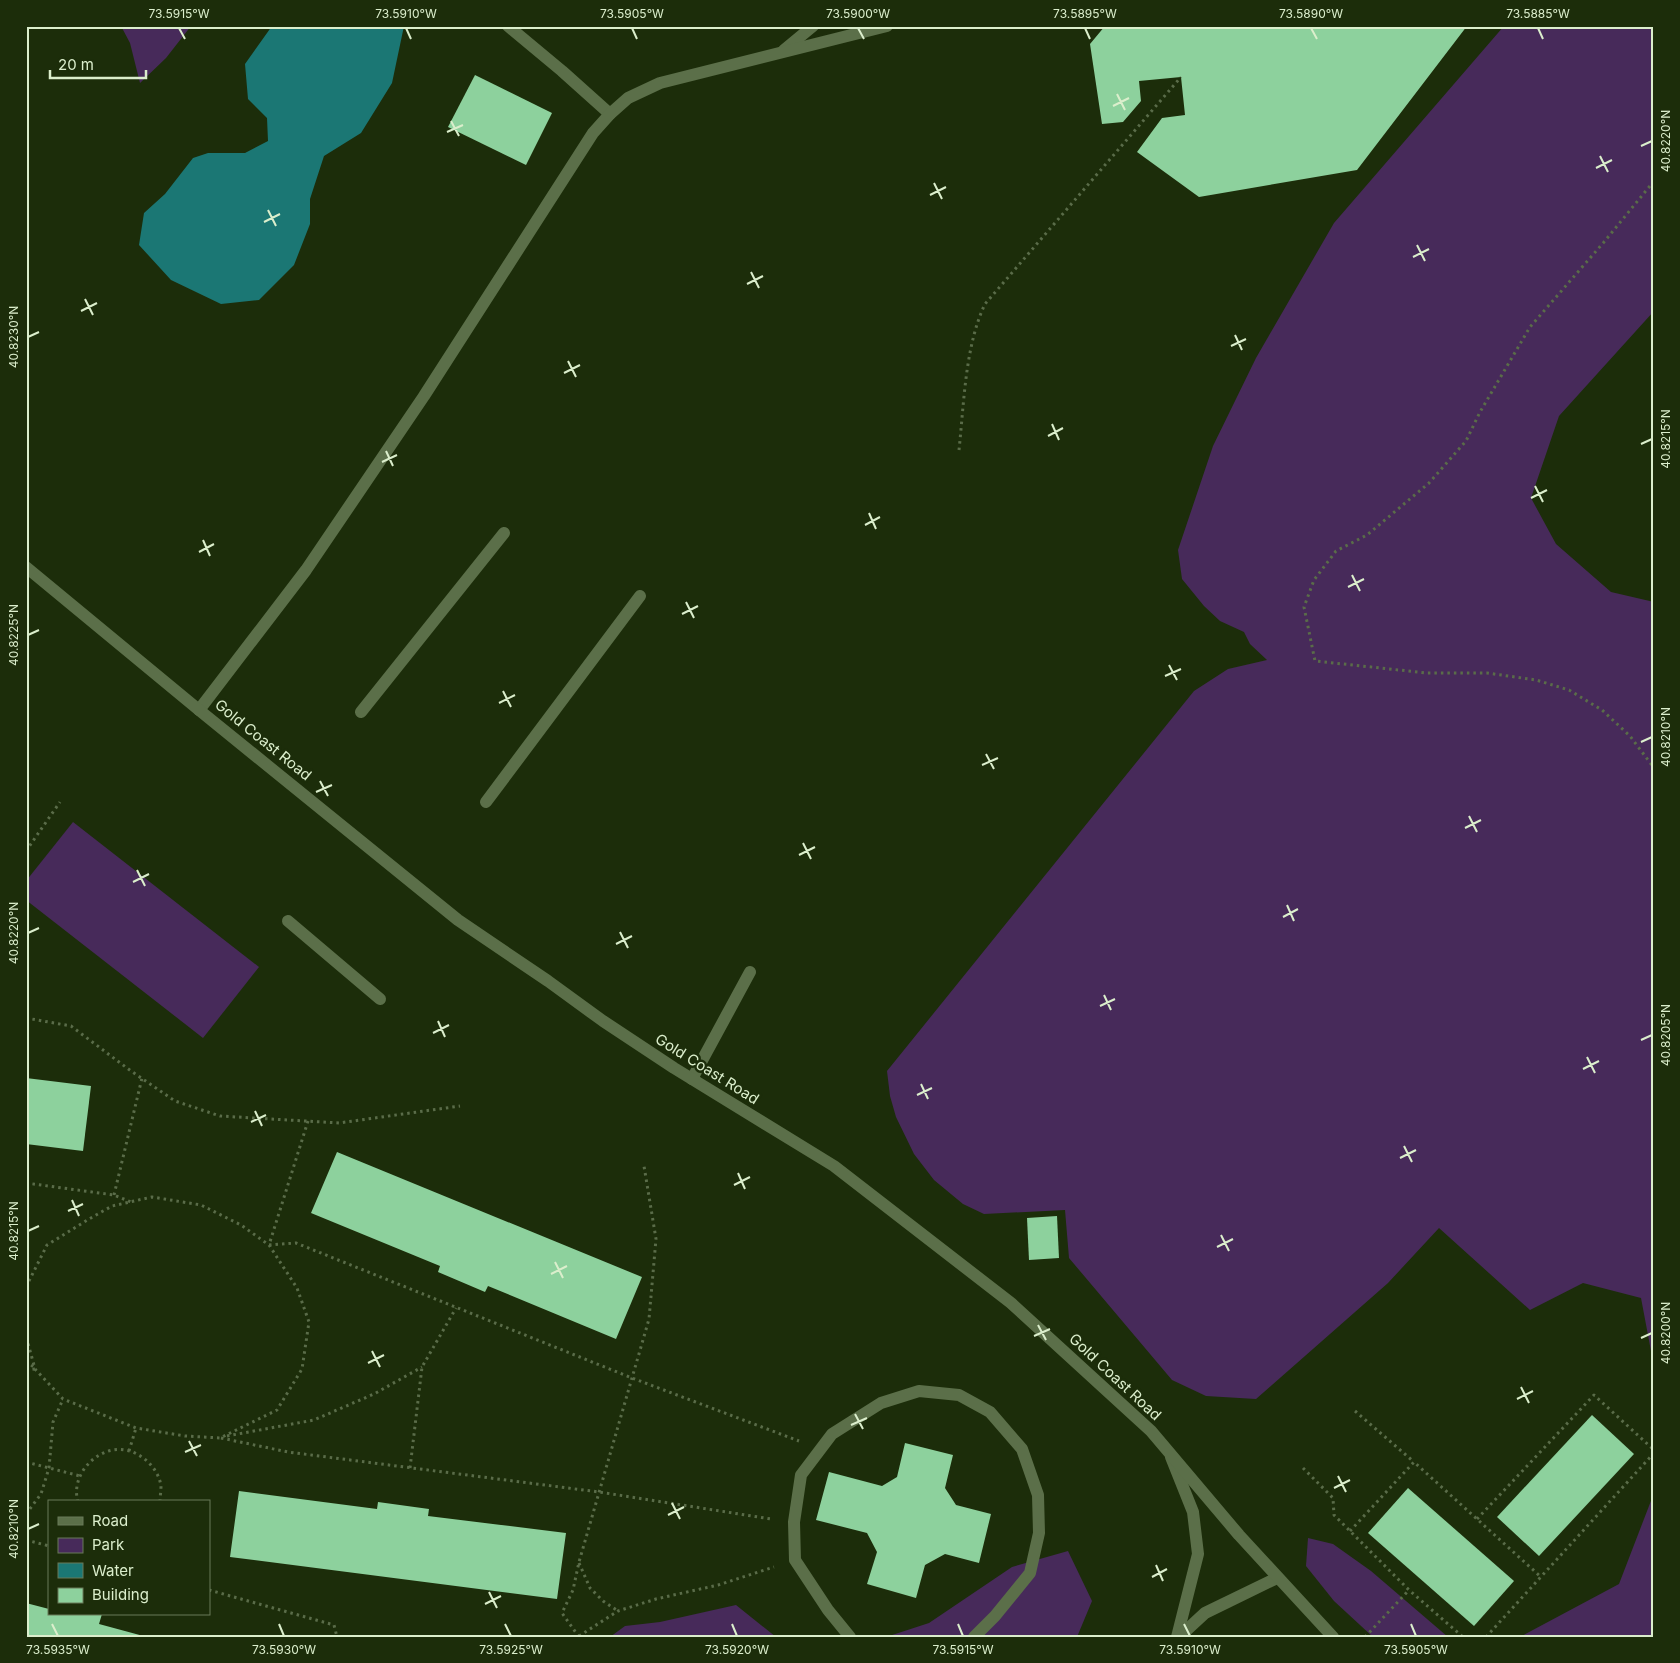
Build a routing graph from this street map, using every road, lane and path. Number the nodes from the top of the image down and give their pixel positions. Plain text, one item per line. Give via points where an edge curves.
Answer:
1 (508, 26) edge
2 (813, 26) edge
3 (887, 26) edge
4 (779, 53) junction
5 (1181, 76) dead end
6 (610, 114) junction
7 (1654, 181) edge
8 (959, 450) dead end
9 (504, 533) dead end
10 (26, 567) edge
11 (640, 596) dead end
12 (199, 710) junction
13 (361, 712) dead end
14 (1654, 768) edge
15 (60, 802) dead end
16 (486, 802) dead end
17 (26, 851) edge
18 (288, 921) dead end
19 (750, 972) dead end
20 (380, 999) dead end
21 (26, 1018) edge
22 (142, 1078) junction
23 (692, 1079) junction
24 (460, 1106) dead end
25 (308, 1121) junction
26 (644, 1166) dead end
27 (26, 1183) edge
28 (114, 1195) junction
29 (131, 1202) junction
30 (269, 1245) junction
31 (26, 1287) edge
32 (456, 1308) junction
33 (26, 1336) edge
34 (26, 1362) edge
35 (422, 1367) junction
36 (35, 1368) junction
37 (26, 1370) edge
38 (632, 1378) junction
39 (63, 1399) junction
40 (1355, 1411) dead end
41 (136, 1428) junction
42 (220, 1438) junction
43 (820, 1449) junction
44 (129, 1451) junction
45 (1654, 1451) edge
46 (1170, 1454) junction
47 (26, 1462) edge
48 (1414, 1462) junction
49 (49, 1468) junction
50 (410, 1468) junction
51 (1303, 1468) dead end
52 (80, 1476) junction
53 (599, 1492) junction
54 (78, 1500) edge
55 (160, 1500) edge
56 (26, 1514) edge
57 (1476, 1519) junction
58 (794, 1522) junction
59 (1350, 1531) junction
60 (26, 1540) edge
61 (48, 1546) edge
62 (795, 1560) junction
63 (579, 1562) junction
64 (1540, 1577) junction
65 (1278, 1578) junction
66 (210, 1590) edge
67 (1409, 1590) junction
68 (618, 1611) junction
69 (337, 1637) edge
70 (579, 1637) edge
71 (850, 1637) edge
72 (974, 1637) edge
73 (1178, 1637) edge
74 (1333, 1637) edge
75 (1364, 1637) edge
76 (1463, 1637) edge
77 (1486, 1637) edge

1 - 6 street
2 - 4 street
3 - 4 street
4 - 6 street via 660,83 628,98
5 - 8 path via 985,304 972,340
6 - 12 street via 593,134 424,396 306,570
7 - 14 path via 1530,327 1466,442 1429,483 1367,535 1336,551 1314,580 1304,607 1315,660 1427,673 1487,673 1536,680 1569,690 1602,710 1630,736
9 - 13 street
10 - 12 street, Gold Coast Road
11 - 16 street
12 - 23 street, Gold Coast Road via 458,920
15 - 17 path
18 - 20 street
19 - 23 street
21 - 22 path via 71,1026
22 - 25 path via 175,1101 220,1116
22 - 28 path
23 - 46 street, Gold Coast Road via 834,1166 1011,1303 1151,1431
24 - 25 path via 340,1123
25 - 30 path
26 - 38 path via 656,1239 649,1319
27 - 28 path
28 - 29 path
29 - 30 path via 152,1196 201,1205 241,1224
29 - 31 path via 112,1206 47,1245
30 - 32 path via 296,1243
30 - 42 path via 297,1288 308,1322 302,1369 277,1410
32 - 35 path
32 - 38 path
33 - 36 path
34 - 36 path
35 - 42 path via 374,1394 314,1420
35 - 50 path
36 - 37 path
36 - 39 path
38 - 43 path
38 - 53 path
39 - 41 path
39 - 49 path via 54,1422
40 - 48 path
41 - 42 path
41 - 44 path
42 - 50 path via 288,1452
43 - 58 street via 801,1475
43 - 72 street via 832,1434 881,1403 919,1391 959,1395 990,1412 1022,1449 1038,1494 1039,1533 1030,1573
44 - 52 path via 113,1450 98,1456 85,1466
44 - 55 path via 144,1458 155,1470 161,1486
45 - 57 path via 1594,1394
45 - 64 path
46 - 65 street, Gold Coast Road
46 - 73 street via 1193,1512 1198,1554
47 - 49 path
48 - 57 path
48 - 59 path
49 - 52 path
49 - 56 path via 41,1494
50 - 53 path
51 - 59 path via 1332,1498 1334,1515
52 - 54 path
53 - 58 path
53 - 63 path
57 - 64 path
58 - 62 street
59 - 67 path
60 - 61 path
62 - 68 path
62 - 71 street
63 - 68 path via 590,1588
63 - 70 path via 573,1590 562,1613
64 - 77 path
65 - 73 street via 1205,1613
65 - 74 street, Gold Coast Road
66 - 69 path via 334,1625
67 - 75 path
67 - 76 path
68 - 70 path

